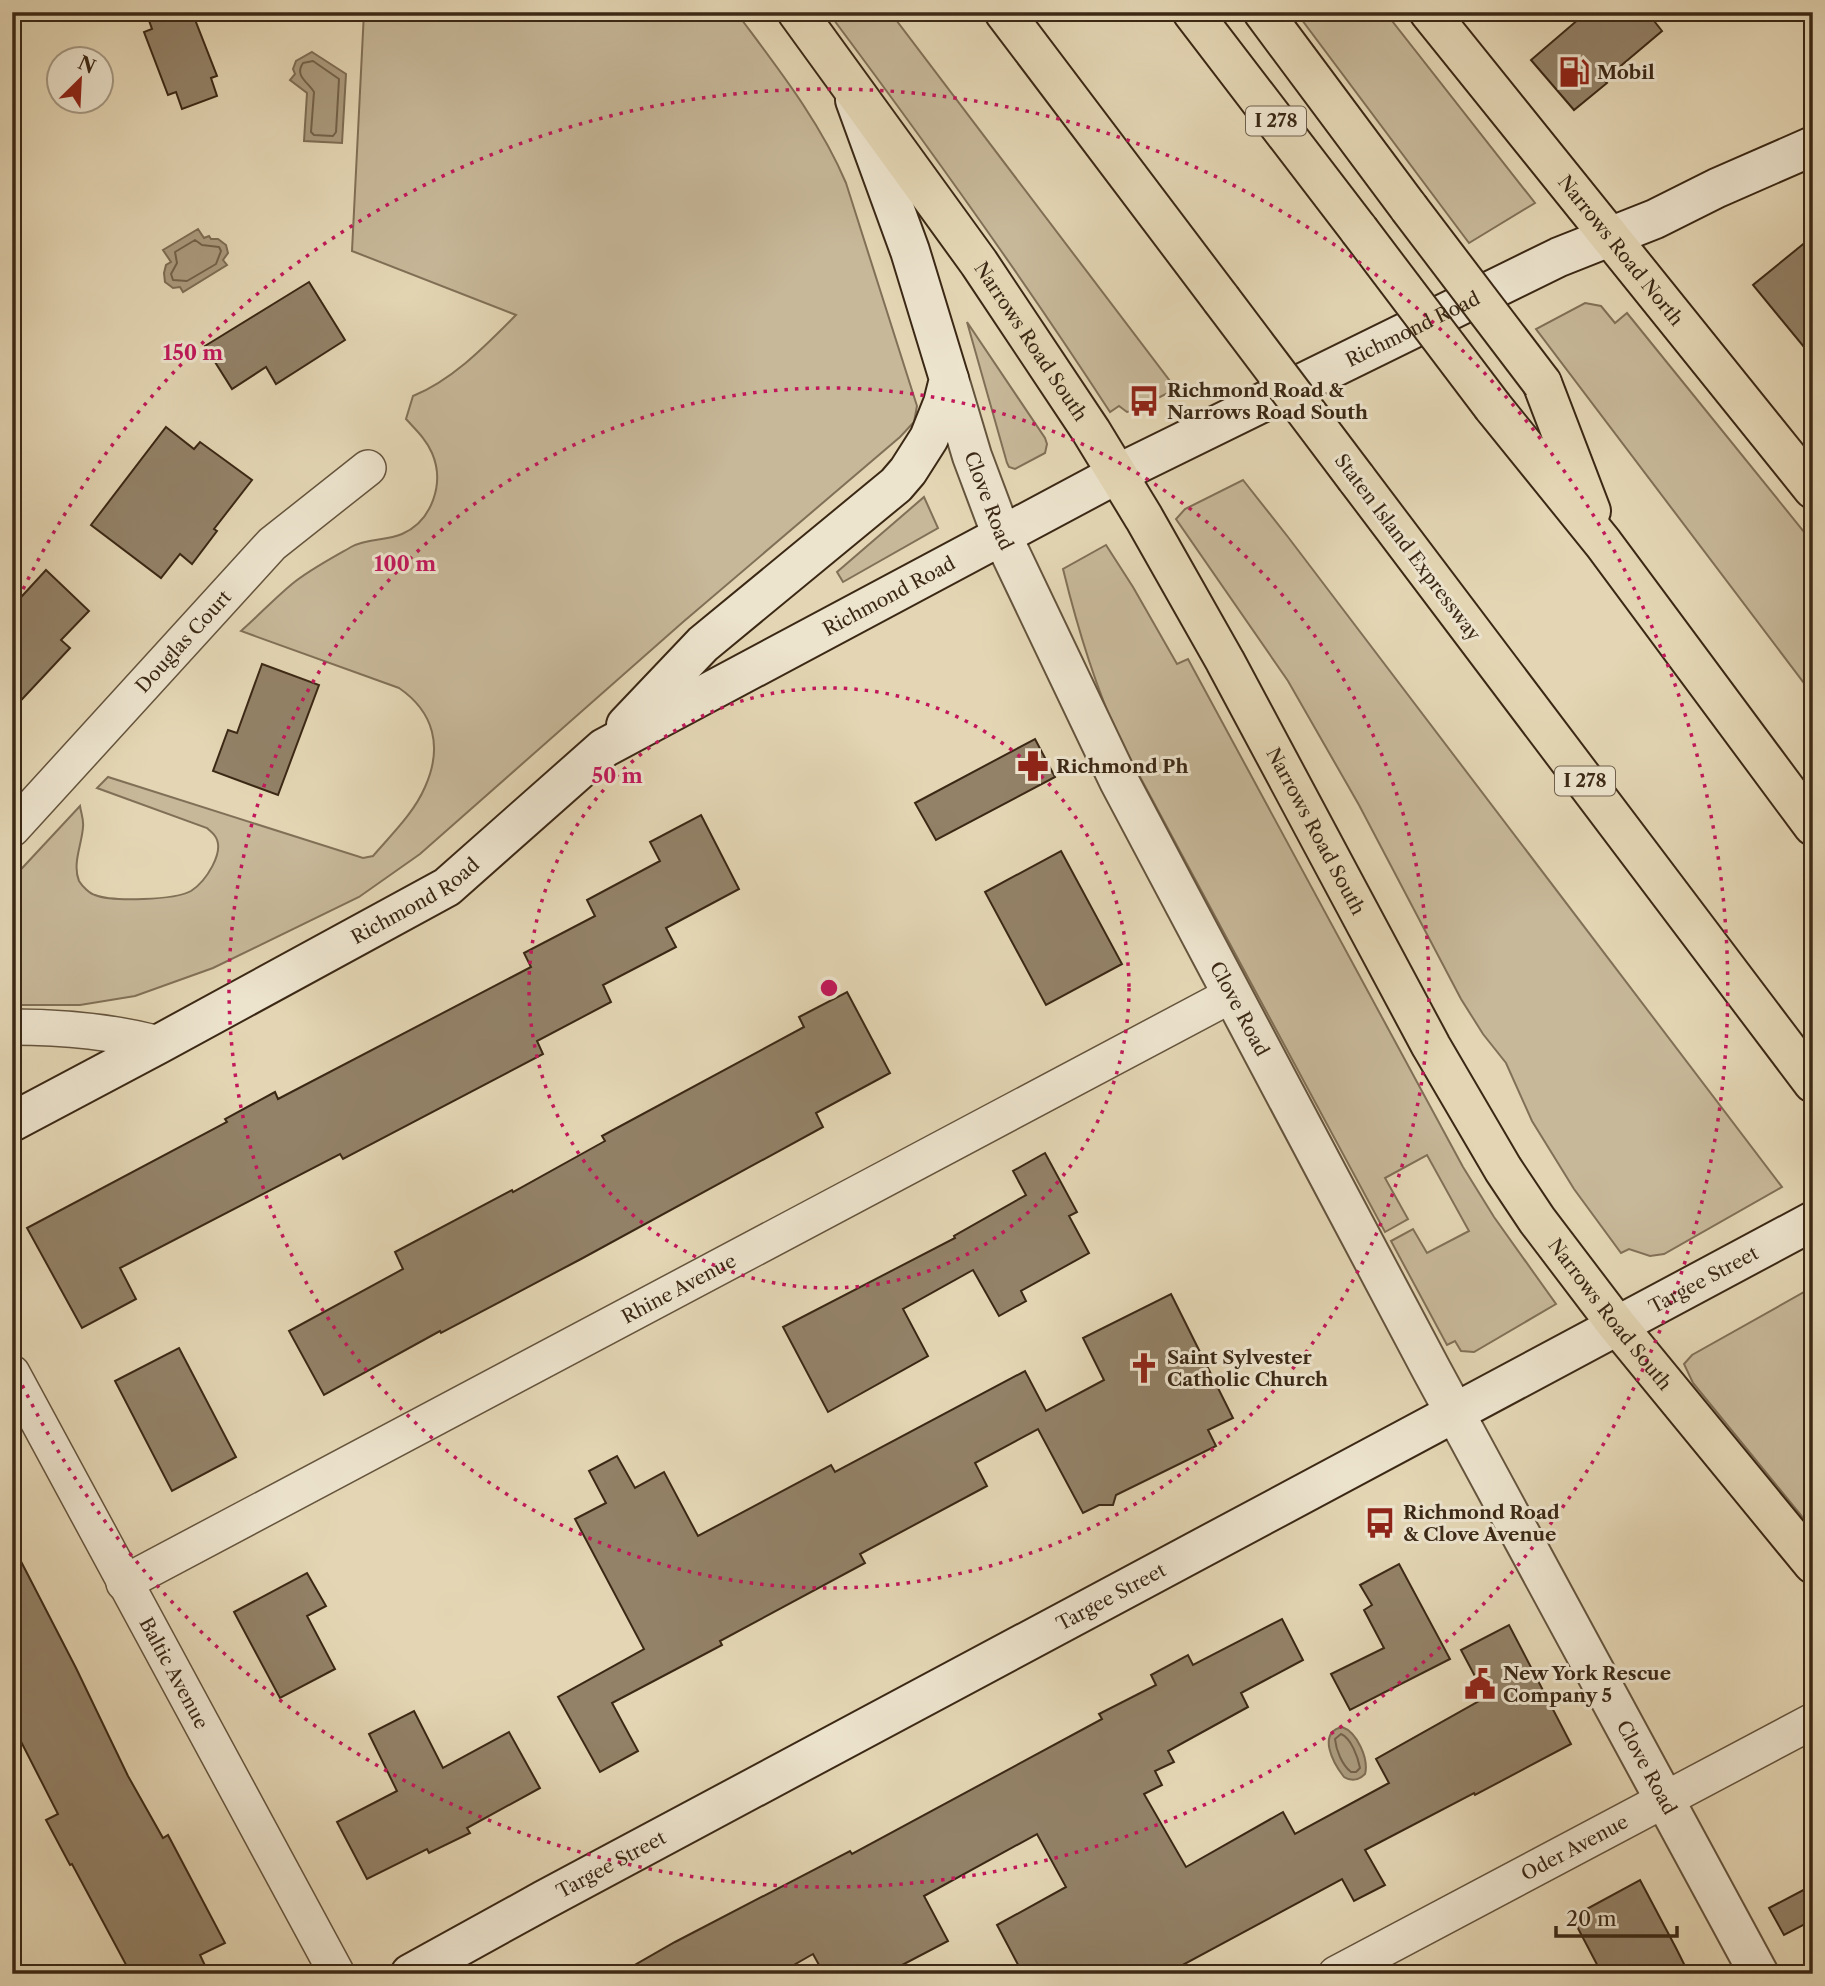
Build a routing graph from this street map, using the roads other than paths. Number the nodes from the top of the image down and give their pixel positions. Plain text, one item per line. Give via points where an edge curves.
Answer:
1 (797, 12) edge
2 (980, 12) edge
3 (1004, 12) edge
4 (1192, 12) edge
5 (1263, 12) edge
6 (1429, 12) edge
7 (847, 78) junction
8 (1082, 116) junction
9 (1813, 146) edge
10 (1609, 236) junction
11 (949, 379) junction
12 (368, 467) dead end
13 (1117, 474) junction
14 (1813, 489) edge
15 (1002, 536) junction
16 (1603, 542) junction
17 (604, 748) junction
18 (1813, 826) edge
19 (12, 829) edge
20 (1233, 994) junction
21 (12, 1027) edge
22 (159, 1044) junction
23 (1813, 1083) edge
24 (12, 1122) edge
25 (1813, 1221) edge
26 (1616, 1324) junction
27 (12, 1373) edge
28 (1455, 1413) junction
29 (1813, 1564) edge
30 (124, 1583) junction
31 (1813, 1721) edge
32 (1665, 1800) junction
33 (337, 1974) edge
34 (410, 1974) edge
35 (1336, 1974) edge
36 (1759, 1974) edge

1 - 7 main road, Clove Road
2 - 8 main road
3 - 8 main road, Staten Island Expressway / I 278
4 - 16 main road, I 278, bridge via 1493,407
5 - 16 main road, bridge via 1542,383
6 - 10 main road, Narrows Road North
7 - 11 main road, Clove Road via 910,251
7 - 13 main road, Narrows Road South via 1007,303
8 - 23 main road, Staten Island Expressway / I 278, bridge
9 - 10 main road, Richmond Road
10 - 13 main road, Richmond Road
10 - 14 main road, Narrows Road North
11 - 15 main road, Clove Road
11 - 17 main road via 929,438 896,485 703,643
12 - 19 street, Douglas Court via 272,544
13 - 15 main road, Richmond Road
13 - 26 main road, Narrows Road South via 1225,661 1466,1109 1537,1220
15 - 17 main road, Richmond Road
15 - 20 main road, Clove Road via 1119,782
16 - 18 main road, I 278
17 - 22 main road, Richmond Road via 447,887
20 - 28 main road, Clove Road
20 - 30 street, Rhine Avenue
21 - 22 street via 111,1033
22 - 24 main road, Richmond Road
25 - 26 main road, Targee Street
26 - 28 main road, Targee Street
26 - 29 main road, Narrows Road South
27 - 30 street, Baltic Avenue
28 - 32 main road, Clove Road
28 - 34 main road, Targee Street
30 - 33 street, Baltic Avenue
31 - 32 street, Oder Avenue
32 - 35 street, Oder Avenue
32 - 36 main road, Clove Road

